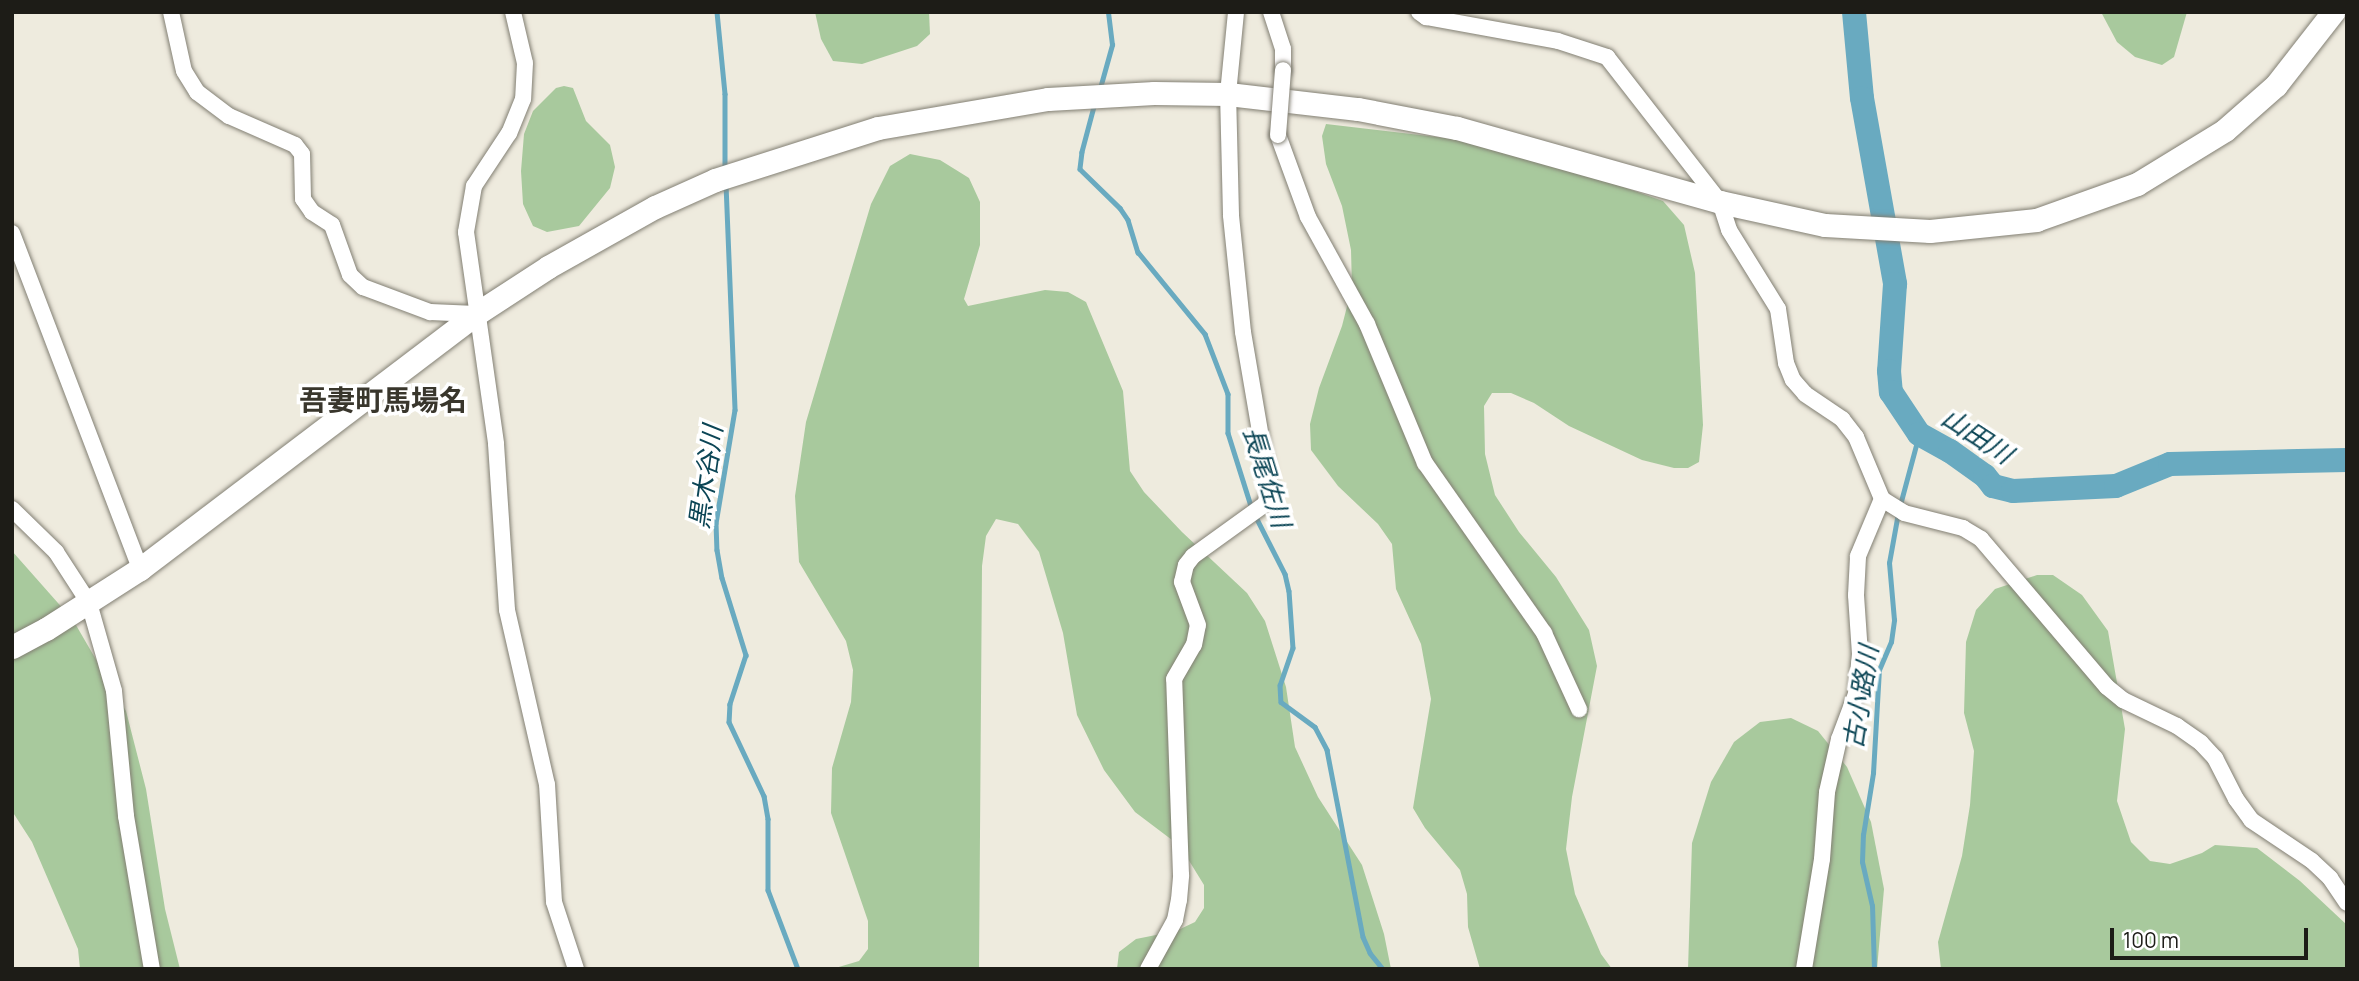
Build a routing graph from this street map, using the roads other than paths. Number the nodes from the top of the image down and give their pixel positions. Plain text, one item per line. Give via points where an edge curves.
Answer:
1 (171, 12) edge
2 (513, 12) edge
3 (1236, 12) edge
4 (1271, 12) edge
5 (1419, 12) edge
6 (2333, 12) edge
7 (1220, 94) junction
8 (1720, 202) junction
9 (12, 233) edge
10 (476, 314) junction
11 (1892, 506) junction
12 (12, 509) edge
13 (140, 569) junction
14 (89, 603) junction
15 (12, 647) edge
16 (1579, 709) dead end
17 (2347, 903) edge
18 (152, 969) edge
19 (576, 969) edge
20 (1148, 969) edge
21 (1804, 969) edge

1 - 10 street via 184,71 197,92 229,117 295,145 302,154 303,199 312,212 332,225 350,275 363,287 430,312
2 - 10 street via 526,81 517,116 474,186 468,207 466,232
3 - 7 street
4 - 16 street, bridge via 1283,49 1278,135 1308,217 1367,324 1426,463 1544,633
5 - 8 street via 1558,41 1607,57
6 - 8 street via 2276,85 2225,130 2137,184 2036,220 1930,232 1825,225
7 - 8 street via 1358,109 1457,128
7 - 10 street via 1048,99 878,128 715,180 655,207
7 - 20 street via 1243,332 1270,490 1265,504 1185,565 1182,582 1198,625 1194,645 1174,679 1179,900 1175,920
8 - 11 street via 1729,230 1778,309 1793,380 1842,419
9 - 13 street
10 - 13 street
10 - 19 street via 496,444 507,610 547,784 554,902
11 - 17 street via 1963,528 1981,539 2106,687 2201,743 2215,758 2251,820 2312,861
11 - 21 street via 1858,556 1856,694 1839,739 1827,792 1822,859
12 - 14 street via 56,552
13 - 14 street
14 - 15 street
14 - 18 street via 114,691 126,816

